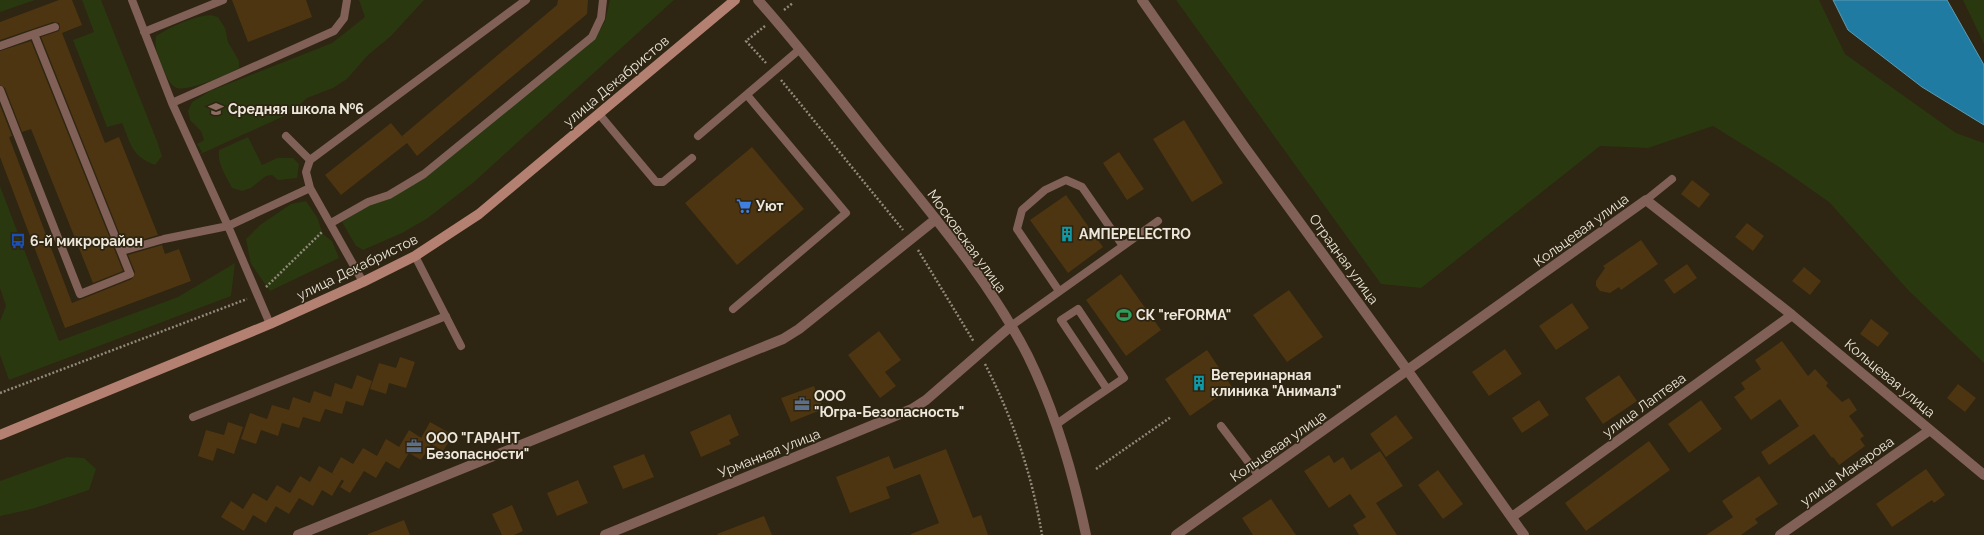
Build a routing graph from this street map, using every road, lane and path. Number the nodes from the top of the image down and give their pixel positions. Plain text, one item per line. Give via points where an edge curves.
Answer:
1 (132, 0) edge
2 (223, 0) edge
3 (347, 0) edge
4 (526, 0) edge
5 (603, 0) edge
6 (735, 0) edge
7 (758, 0) edge
8 (1142, 0) edge
9 (55, 27) dead end
10 (144, 32) junction
11 (34, 34) junction
12 (0, 46) edge
13 (800, 49) junction
14 (0, 90) edge
15 (747, 95) junction
16 (172, 103) junction
17 (599, 114) junction
18 (286, 136) dead end
19 (698, 136) dead end
20 (692, 158) dead end
21 (310, 160) junction
22 (1672, 179) dead end
23 (310, 188) junction
24 (1646, 200) junction
25 (936, 219) junction
26 (1158, 221) dead end
27 (331, 223) junction
28 (228, 226) junction
29 (1123, 246) junction
30 (122, 251) junction
31 (415, 256) junction
32 (363, 282) junction
33 (1059, 291) junction
34 (257, 294) junction
35 (733, 309) dead end
36 (1792, 315) junction
37 (446, 316) junction
38 (270, 324) junction
39 (1011, 326) junction
40 (461, 346) dead end
41 (1408, 371) junction
42 (1108, 389) junction
43 (0, 394) edge
44 (193, 417) dead end
45 (1171, 417) dead end
46 (1057, 424) junction
47 (1221, 426) dead end
48 (1930, 430) junction
49 (0, 435) edge
50 (1096, 470) dead end
51 (1984, 475) edge
52 (1259, 476) junction
53 (1512, 517) junction
54 (298, 535) edge
55 (605, 535) edge
56 (1086, 535) edge
57 (1176, 535) edge
58 (1523, 535) edge
59 (1780, 535) edge

1 - 10 lane
2 - 10 lane
3 - 16 lane via 344,18 334,31
4 - 21 lane
5 - 27 lane via 601,18 592,37 424,174 389,195 368,202
6 - 17 main road, улица Декабристов
7 - 13 street, Московская улица
8 - 41 street, Отрадная улица via 1244,146
9 - 11 lane
10 - 16 lane
11 - 12 lane
11 - 30 lane
13 - 15 lane
13 - 25 street, Московская улица
14 - 30 lane via 80,294 130,274
15 - 19 lane
15 - 35 lane via 846,213
16 - 28 lane
17 - 20 lane via 656,182 663,182
17 - 31 main road, улица Декабристов via 479,214
18 - 21 lane
21 - 23 lane via 306,172
22 - 24 lane
23 - 27 lane
23 - 28 lane
24 - 36 street, Кольцевая улица
24 - 41 street, Кольцевая улица
25 - 39 street, Московская улица
25 - 54 street via 799,329 783,339
26 - 29 lane
27 - 32 lane
27 - 34 path
28 - 30 lane via 164,239
28 - 34 lane
29 - 33 lane
29 - 33 lane via 1082,187 1066,180 1045,190 1022,210 1017,229
31 - 32 main road, улица Декабристов
31 - 37 lane
32 - 38 main road, улица Декабристов
33 - 39 lane
34 - 38 lane
34 - 43 path
36 - 48 street, Кольцевая улица
36 - 53 street, улица Лаптева
37 - 40 lane
37 - 44 lane
38 - 49 main road, улица Декабристов
39 - 46 street, Московская улица via 1042,386
39 - 55 street, Урманная улица via 912,410
41 - 52 street, Кольцевая улица
41 - 53 street, Отрадная улица
42 - 42 lane via 1061,320 1078,309 1124,378
42 - 46 lane
45 - 50 path
46 - 56 street, Московская улица via 1072,471
47 - 52 lane
48 - 51 street, Кольцевая улица
48 - 59 street, улица Макарова
52 - 57 street, Кольцевая улица
53 - 58 street, Отрадная улица

